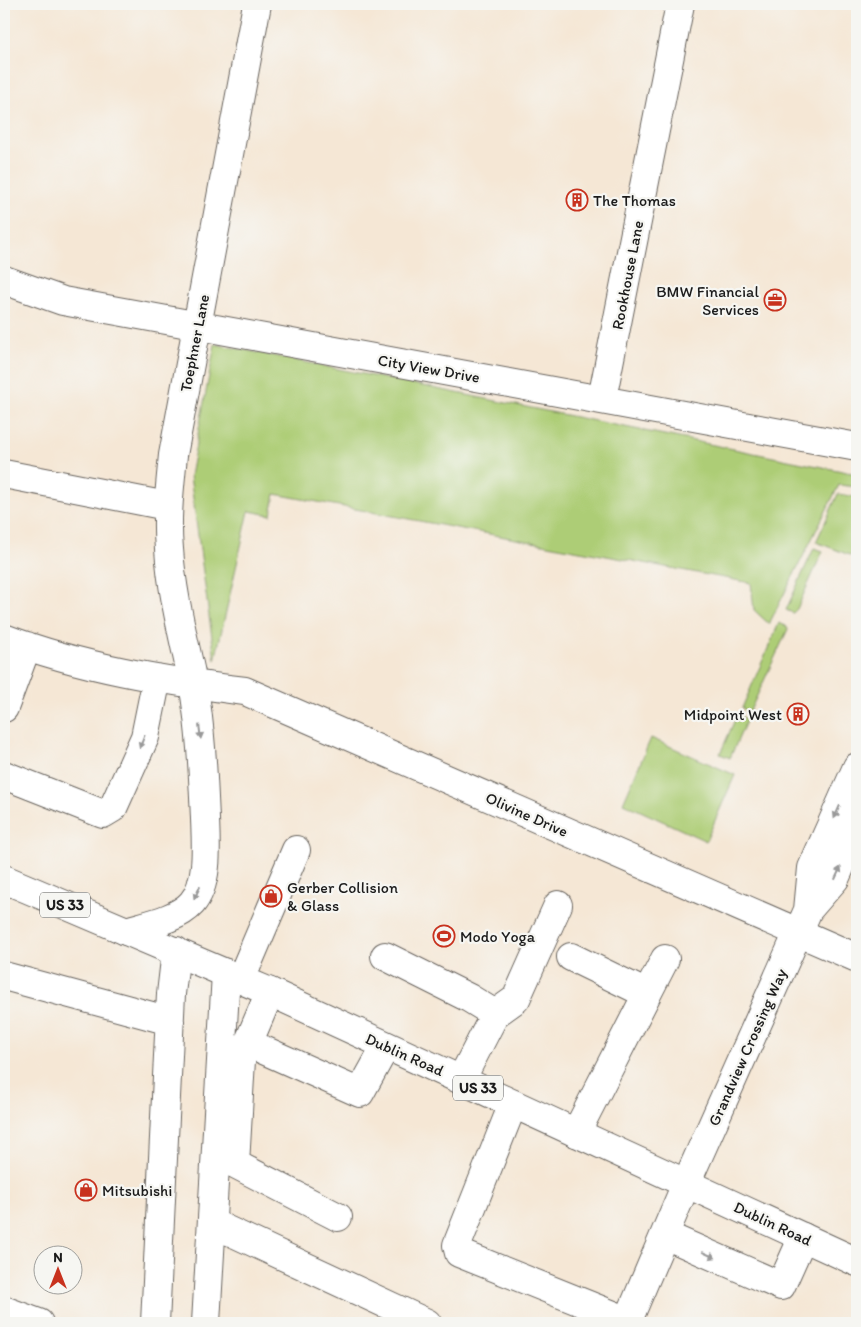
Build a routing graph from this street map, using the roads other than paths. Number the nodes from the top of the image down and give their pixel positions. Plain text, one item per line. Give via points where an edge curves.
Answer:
1 (257, 4) edge
2 (680, 4) edge
3 (4, 280) edge
4 (198, 325) junction
5 (602, 399) junction
6 (857, 446) edge
7 (4, 474) edge
8 (167, 506) junction
9 (16, 642) edge
10 (11, 673) edge
11 (157, 678) junction
12 (193, 684) junction
13 (4, 708) edge
14 (4, 758) edge
15 (857, 767) edge
16 (4, 775) edge
17 (116, 804) junction
18 (857, 829) edge
19 (296, 850) dead end
20 (4, 879) edge
21 (558, 905) dead end
22 (803, 921) junction
23 (126, 931) junction
24 (176, 952) junction
25 (385, 956) dead end
26 (571, 957) dead end
27 (857, 958) edge
28 (664, 959) dead end
29 (4, 976) edge
30 (234, 976) junction
31 (270, 992) junction
32 (647, 994) junction
33 (495, 1014) junction
34 (170, 1022) junction
35 (248, 1043) junction
36 (386, 1046) junction
37 (462, 1080) junction
38 (513, 1104) junction
39 (576, 1134) junction
40 (225, 1164) junction
41 (686, 1184) junction
42 (338, 1217) dead end
43 (212, 1222) junction
44 (664, 1235) junction
45 (803, 1237) junction
46 (857, 1262) edge
47 (4, 1310) edge
48 (628, 1322) edge
49 (38, 1323) edge
50 (155, 1323) edge
51 (206, 1323) edge
52 (427, 1323) edge

1 - 4 street, Toephner Lane
2 - 5 street, Rookhouse Lane
3 - 4 street, City View Drive via 63,301
4 - 5 street, City View Drive
4 - 8 street, Toephner Lane via 173,455
5 - 6 street, City View Drive
7 - 8 street
8 - 12 street, Toephner Lane via 175,597
9 - 10 street
9 - 11 street, Olivine Drive via 92,665
10 - 13 street
11 - 12 street, Olivine Drive
11 -> 17 street via 145,737
12 - 22 street, Olivine Drive via 245,691
12 -> 23 street, Toephner Lane via 200,735 206,837 206,863 199,890 183,911
14 - 17 street
15 -> 22 street, Grandview Crossing Way via 812,868
16 - 17 street via 103,814
22 -> 18 street, Grandview Crossing Way via 835,880
19 - 30 street
20 - 23 street, Dublin Road / US 33
21 - 33 street via 516,999
22 - 27 street, Olivine Drive
22 - 41 street, Grandview Crossing Way
23 - 24 street, Dublin Road / US 33
24 - 30 street, Dublin Road / US 33
24 - 34 street
25 - 33 street
26 - 32 street
28 - 32 street
29 - 34 street
30 - 31 street, Dublin Road / US 33
30 - 40 street
31 - 35 street
31 - 36 street, Dublin Road / US 33
32 - 39 street
33 - 37 street
34 - 50 street
35 - 36 street via 360,1093
35 - 40 street via 241,1060
36 - 37 street, Dublin Road / US 33
37 - 38 street, Dublin Road / US 33
38 - 39 street, Dublin Road / US 33
38 - 48 street via 457,1245 459,1252
39 - 41 street, Dublin Road / US 33
40 - 42 street
40 - 43 street
41 - 44 street, Grandview Crossing Way
41 - 45 street, Dublin Road / US 33
43 - 51 street
43 - 52 street
44 -> 45 street via 781,1286
44 - 48 street, Grandview Crossing Way
45 - 46 street, Dublin Road / US 33
47 - 49 street

